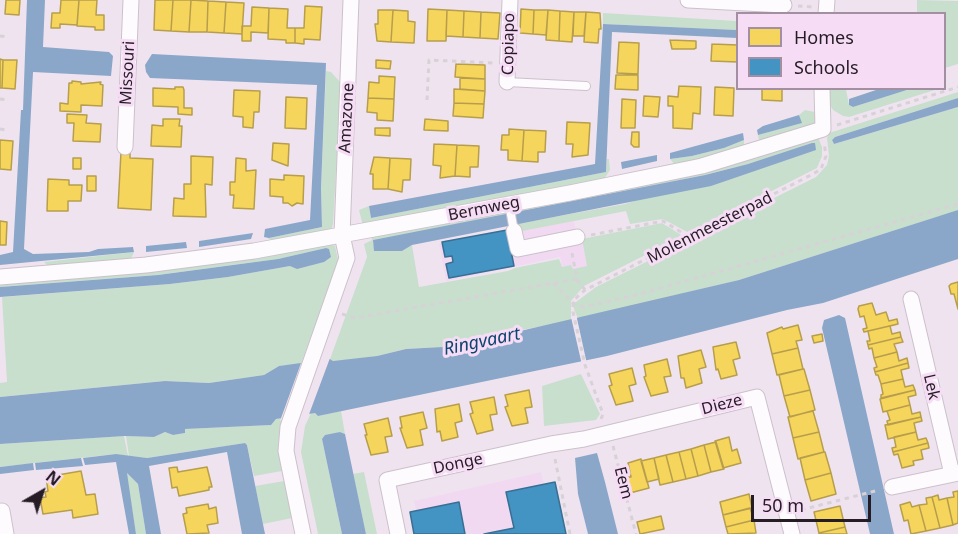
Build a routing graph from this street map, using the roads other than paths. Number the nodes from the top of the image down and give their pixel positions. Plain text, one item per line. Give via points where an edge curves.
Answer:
1 (132, 0) edge
2 (351, 0) edge
3 (510, 0) edge
4 (688, 0) edge
5 (784, 5) road end
6 (507, 82) joint
7 (586, 86) dead end
8 (822, 90) edge
9 (125, 147) dead end
10 (509, 204) junction
11 (514, 231) joint
12 (342, 235) junction
13 (573, 238) road end
14 (0, 278) edge
15 (911, 299) dead end
16 (584, 439) joint
17 (955, 473) edge
18 (892, 487) road end
19 (2, 511) dead end
20 (6, 534) edge
21 (303, 534) edge
22 (398, 534) edge
23 (792, 534) edge

1 - 9 street, Missouri
2 - 12 street, Amazone
3 - 6 street, Copiapo
4 - 5 street
6 - 7 lane, Copiapo
8 - 10 street, Bermweg via 823,129 702,166
10 - 11 lane
10 - 12 street, Bermweg
11 - 13 street via 518,249
12 - 14 street, Bermweg via 175,262
12 - 21 street, Amazone via 347,258 288,427 286,451
15 - 17 street, Lek
16 - 22 street, Donge via 387,480
16 - 23 street, Dieze via 604,429 757,397
17 - 18 street, Lek
19 - 20 street

